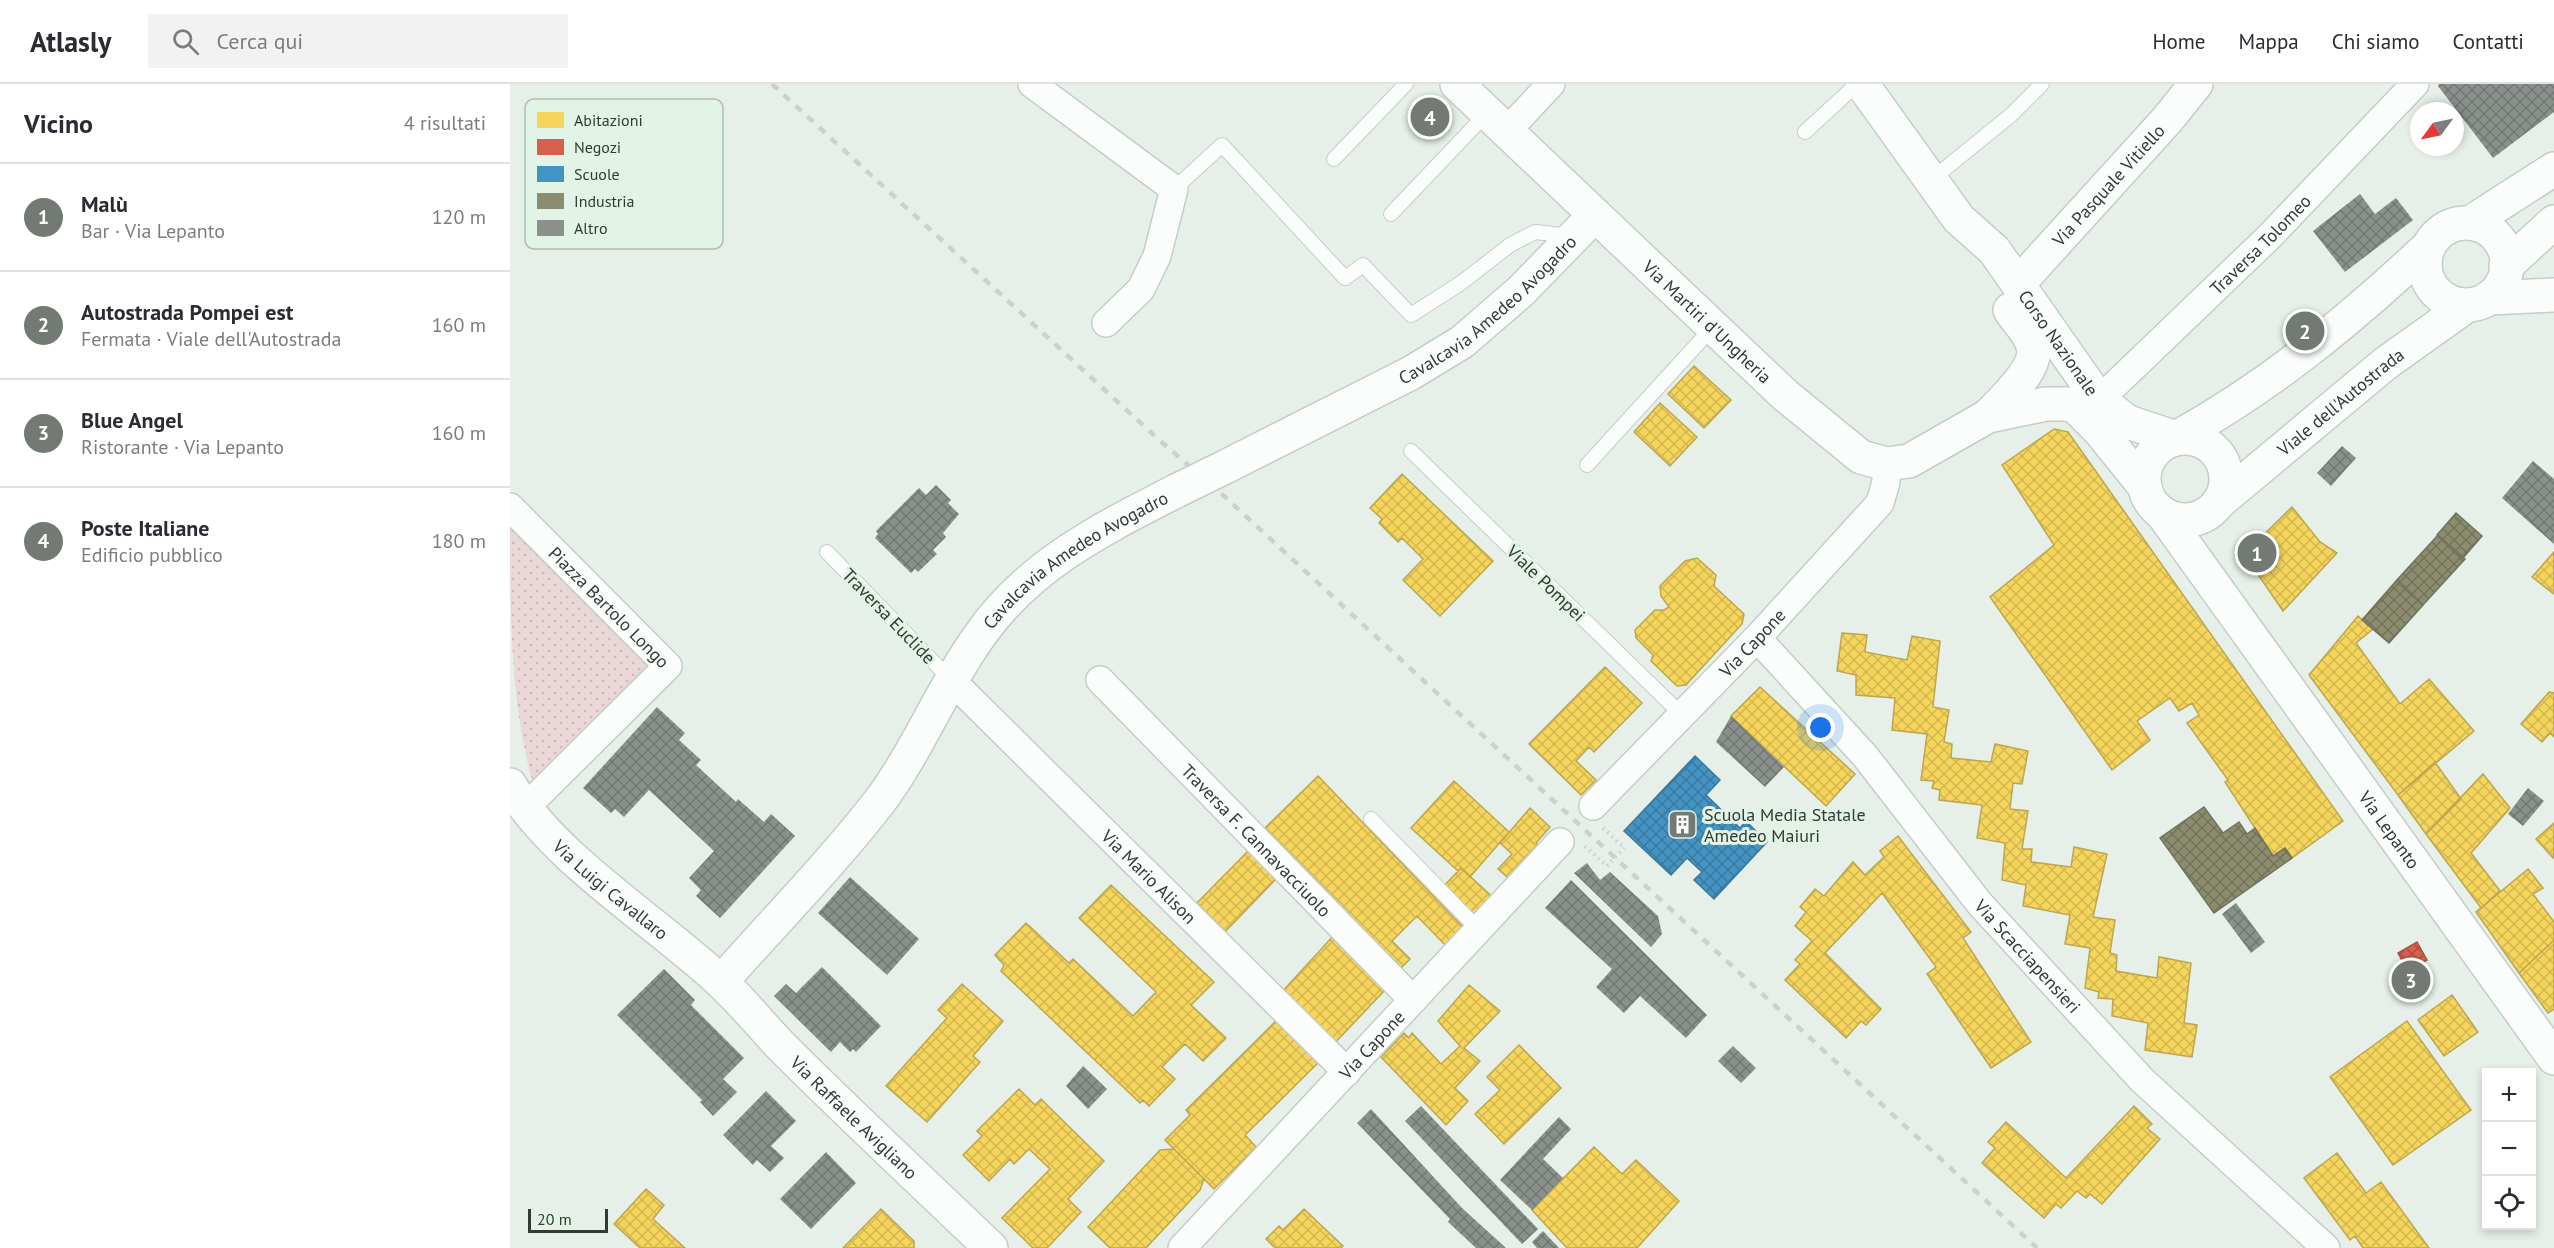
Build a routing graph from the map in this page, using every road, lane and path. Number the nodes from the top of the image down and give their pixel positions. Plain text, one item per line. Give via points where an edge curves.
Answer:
1 (1032, 84) edge
2 (1406, 84) edge
3 (1457, 84) edge
4 (1551, 84) edge
5 (1857, 84) edge
6 (1862, 84) edge
7 (2042, 84) edge
8 (2196, 84) edge
9 (2415, 84) edge
10 (1498, 122) junction
11 (1805, 132) dead end
12 (1334, 159) dead end
13 (2554, 169) edge
14 (1931, 180) junction
15 (1174, 189) junction
16 (1391, 214) dead end
17 (1959, 219) junction
18 (2554, 222) edge
19 (2470, 223) junction
20 (1584, 226) junction
21 (2428, 247) junction
22 (2506, 266) junction
23 (2554, 280) edge
24 (2018, 284) junction
25 (2554, 295) edge
26 (2478, 302) junction
27 (1106, 323) dead end
28 (1713, 327) junction
29 (2099, 400) junction
30 (1988, 417) junction
31 (2176, 438) junction
32 (1411, 451) dead end
33 (1886, 464) junction
34 (1587, 465) dead end
35 (2153, 500) junction
36 (510, 507) edge
37 (2213, 508) junction
38 (827, 552) dead end
39 (2224, 602) junction
40 (1757, 638) junction
41 (951, 680) junction
42 (1100, 680) dead end
43 (1682, 715) junction
44 (518, 796) edge
45 (1593, 806) dead end
46 (1371, 819) dead end
47 (1560, 842) dead end
48 (1624, 848) dead end
49 (1607, 866) dead end
50 (1480, 931) junction
51 (721, 982) junction
52 (1413, 1000) junction
53 (2554, 1058) edge
54 (1347, 1072) junction
55 (991, 1248) edge
56 (1182, 1248) edge
57 (2326, 1248) edge

1 - 15 street
2 - 12 lane
3 - 10 main road, Via Martiri d'Ungheria
4 - 10 street
5 - 11 lane
6 - 14 main road, Corso Nazionale
7 - 14 lane via 2012,115
8 - 24 main road, Via Pasquale Vitiello
9 - 29 street, Traversa Tolomeo via 2269,237
10 - 16 lane
10 - 20 main road, Via Martiri d'Ungheria
13 - 19 main road
14 - 17 main road, Corso Nazionale
15 - 20 lane via 1222,146 1345,278 1363,265 1411,315 1461,283 1510,244 1535,232
15 - 27 street via 1157,256 1141,289
17 - 24 main road, Corso Nazionale via 1994,250
17 - 30 main road, Corso Nazionale via 1978,262 2033,345 2027,371
18 - 22 main road
19 - 21 main road via 2445,229
19 - 22 main road via 2492,233 2505,254
20 - 28 main road, Via Martiri d'Ungheria
20 - 41 main road, Cavalcavia Amedeo Avogadro, bridge via 1501,310 1437,358 1083,540 1034,574 983,630
21 - 26 main road via 2425,260 2429,283 2443,298
21 - 31 main road via 2358,313 2309,351 2243,399
22 - 23 main road
22 - 26 main road via 2504,279
24 - 29 main road, Corso Nazionale
25 - 26 main road
26 - 37 main road, Viale dell'Autostrada via 2386,363
28 - 33 main road, Via Martiri d'Ungheria via 1845,446 1861,457
28 - 34 lane
29 - 31 main road, Corso Nazionale via 2128,422
30 - 33 main road, Via Martiri d'Ungheria via 1924,455
30 - 35 main road, Corso Nazionale via 2046,404 2076,407 2099,430
31 - 35 main road via 2154,451 2144,474
31 - 37 main road via 2201,441 2220,457 2226,481
32 - 43 lane, Viale Pompei
33 - 40 street, Via Capone via 1880,503
35 - 37 main road via 2186,520
35 - 39 main road, Via Lepanto
36 - 44 street, Piazza Bartolo Longo via 668,666
37 - 39 main road, Via Lepanto via 2213,563
38 - 41 lane, Traversa Euclide
39 - 53 main road, Via Lepanto
40 - 43 street, Via Capone
40 - 57 street, Via Scacciapensieri via 1865,756 1980,904 2142,1080
41 - 51 main road, Cavalcavia Amedeo Avogadro via 907,763 879,801
41 - 54 street, Via Mario Alison
42 - 52 street, Traversa F. Cannavacciuolo
43 - 45 street, Via Capone
44 - 51 main road, Via Luigi Cavallaro via 595,876
46 - 50 lane
47 - 50 street, Via Capone
48 - 49 path, bridge
50 - 52 street, Via Capone
51 - 55 main road, Via Raffaele Avigliano via 780,1045
52 - 54 street, Via Capone
54 - 56 street, Via Capone

